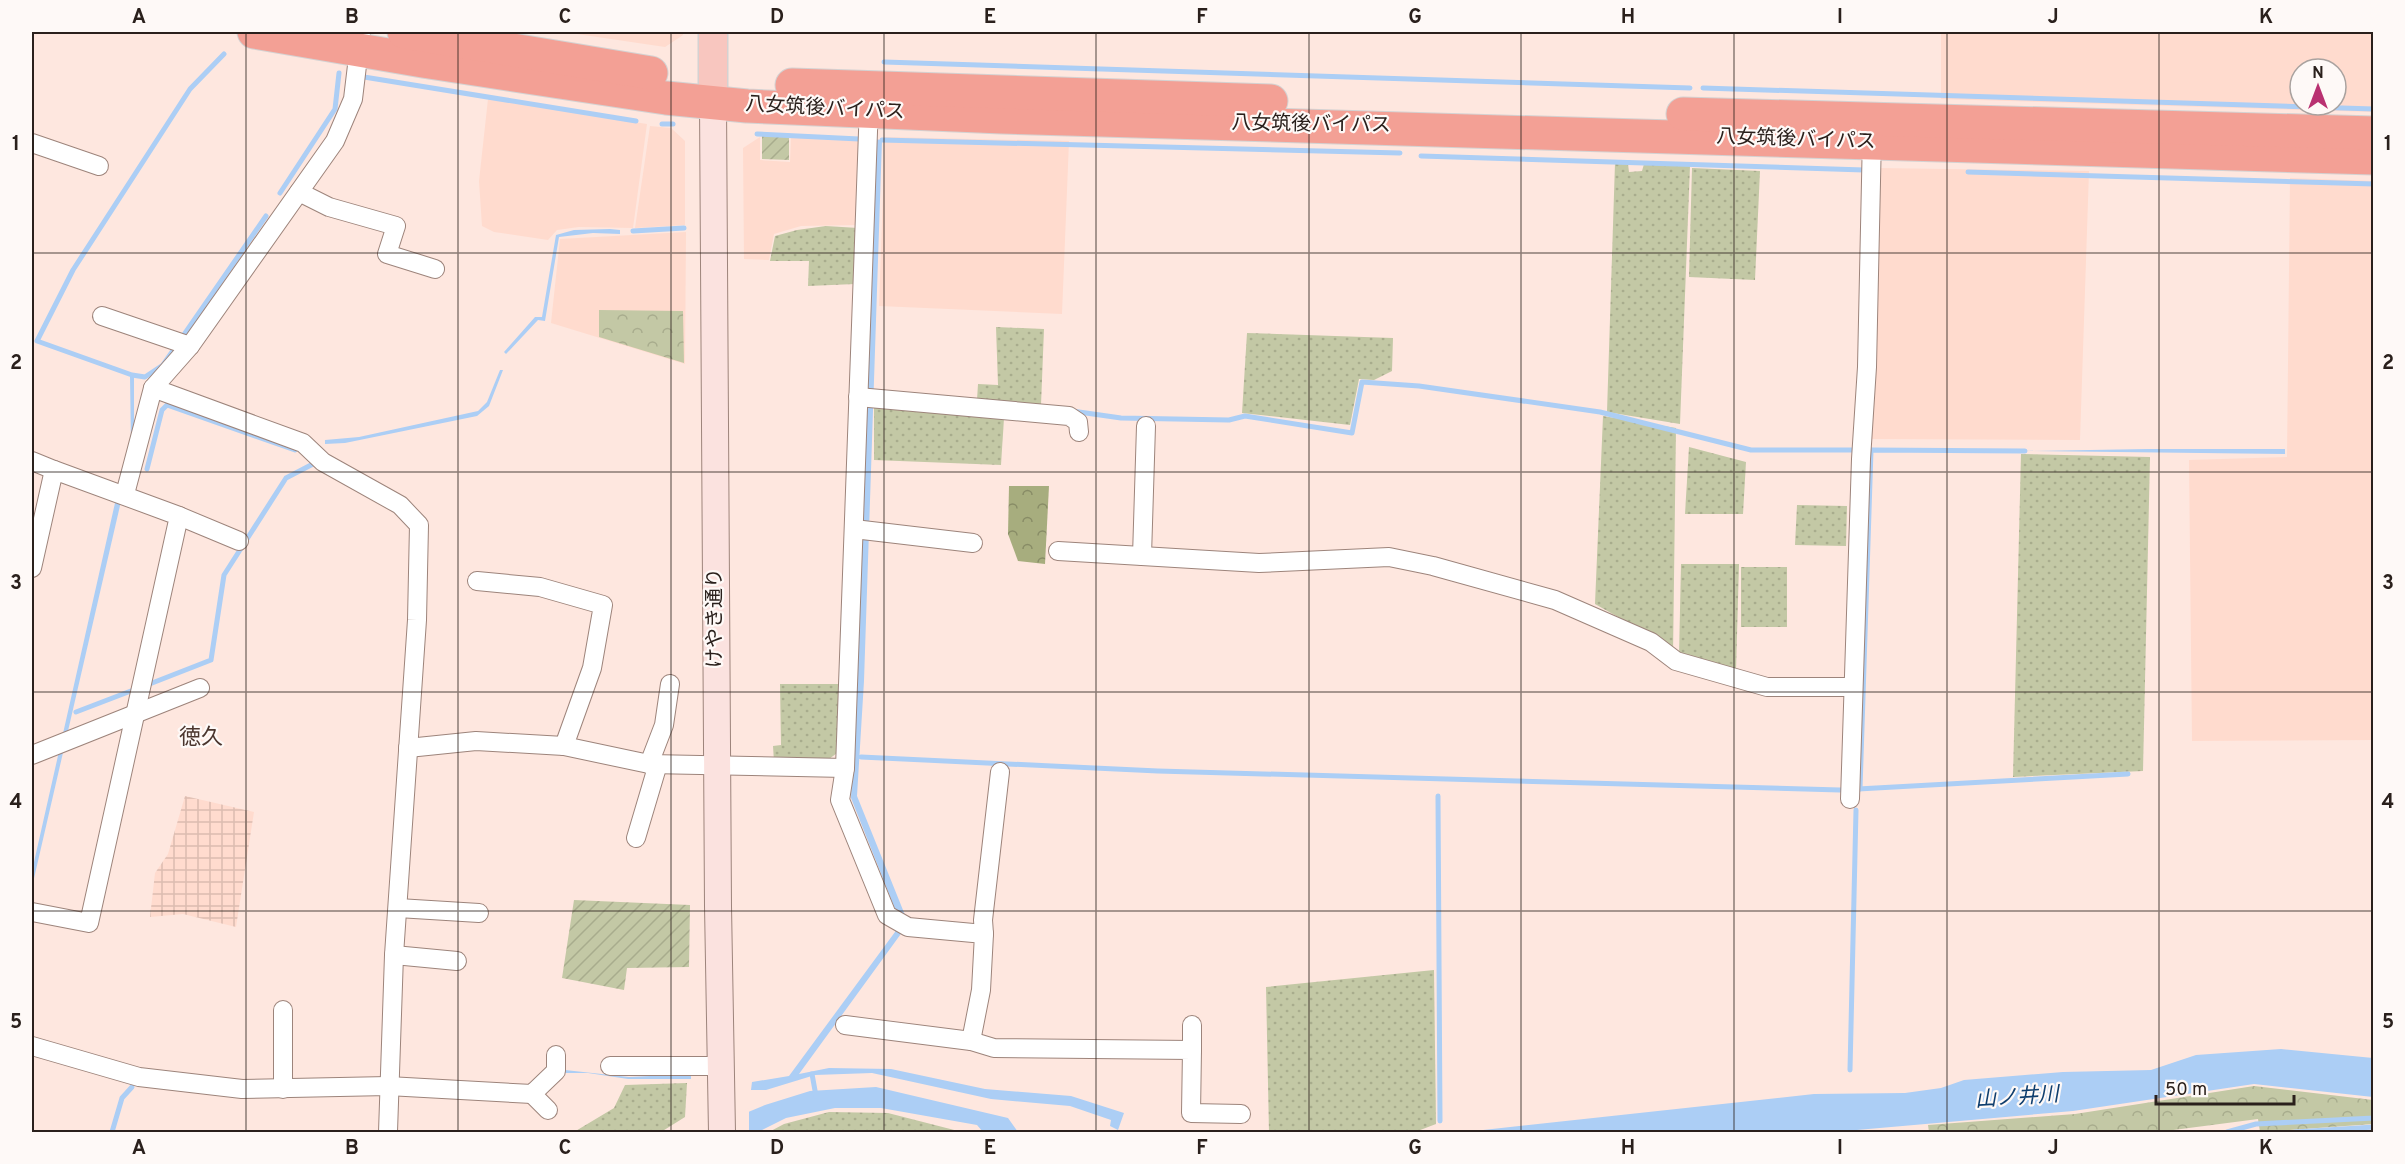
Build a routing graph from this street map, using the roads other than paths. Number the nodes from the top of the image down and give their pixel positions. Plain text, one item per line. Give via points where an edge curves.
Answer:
1 (254, 32) edge
2 (404, 32) edge
3 (713, 32) edge
4 (360, 40) edge
5 (713, 93) junction
6 (869, 99) junction
7 (1872, 131) junction
8 (2373, 133) edge
9 (32, 143) edge
10 (2373, 158) edge
11 (99, 166) dead end
12 (298, 192) junction
13 (435, 269) dead end
14 (102, 316) dead end
15 (190, 346) junction
16 (153, 388) junction
17 (866, 397) junction
18 (1146, 426) dead end
19 (1079, 432) dead end
20 (32, 461) edge
21 (54, 470) junction
22 (125, 494) junction
23 (179, 516) junction
24 (860, 530) junction
25 (239, 541) dead end
26 (973, 543) dead end
27 (1058, 551) dead end
28 (1142, 556) junction
29 (32, 568) edge
30 (477, 581) dead end
31 (670, 684) dead end
32 (1852, 687) junction
33 (200, 688) dead end
34 (136, 714) junction
35 (564, 746) junction
36 (408, 748) junction
37 (32, 755) edge
38 (654, 764) junction
39 (717, 767) junction
40 (845, 768) junction
41 (1000, 772) dead end
42 (1850, 799) dead end
43 (636, 838) dead end
44 (398, 908) junction
45 (32, 912) edge
46 (479, 913) dead end
47 (984, 934) junction
48 (393, 955) junction
49 (457, 961) dead end
50 (283, 1010) dead end
51 (845, 1024) dead end
52 (1192, 1025) dead end
53 (971, 1041) junction
54 (32, 1046) edge
55 (1192, 1050) junction
56 (556, 1055) dead end
57 (610, 1066) dead end
58 (721, 1066) junction
59 (388, 1086) junction
60 (283, 1089) junction
61 (532, 1094) junction
62 (548, 1110) dead end
63 (1241, 1114) dead end
64 (722, 1121) edge
65 (388, 1132) edge

1 - 4 highway, 八女筑後バイパス
2 - 5 highway, 八女筑後バイパス
3 - 5 main road
4 - 5 highway, 八女筑後バイパス via 434,63
4 - 12 street via 353,99 335,141
5 - 6 highway, 八女筑後バイパス
5 - 39 street, けやき通り
6 - 7 highway, 八女筑後バイパス
6 - 17 street
7 - 8 highway, 八女筑後バイパス
7 - 10 highway, 八女筑後バイパス
7 - 32 street via 1867,367
9 - 11 street
12 - 13 street via 329,207 396,226 387,254
12 - 15 street
14 - 15 street
15 - 16 street
16 - 22 street
16 - 36 street via 303,443 323,462 400,505 419,525
17 - 19 street via 1069,416 1078,422
17 - 24 street
18 - 28 street
20 - 21 street
21 - 22 street
21 - 29 street
22 - 23 street
23 - 25 street
23 - 34 street
24 - 26 street
24 - 40 street
27 - 28 street
28 - 32 street via 1259,563 1389,557 1556,600 1652,642 1676,661 1710,671 1767,687
30 - 35 street via 540,587 603,605 592,668
31 - 38 street
32 - 42 street
33 - 34 street
34 - 37 street
34 - 45 street via 89,923
35 - 36 street via 476,741
35 - 38 street
36 - 44 street
38 - 39 street
38 - 43 street
39 - 40 street
39 - 58 street, けやき通り
40 - 47 street via 840,800 887,915 902,925
41 - 47 street
44 - 46 street
44 - 48 street
47 - 53 street via 981,990
48 - 49 street
48 - 59 street
50 - 60 street
51 - 53 street
52 - 55 street
53 - 55 street via 994,1048
54 - 60 street via 139,1077 242,1089
55 - 63 street via 1191,1113
56 - 61 street via 556,1071
57 - 58 street
58 - 64 street, けやき通り
59 - 60 street
59 - 61 street
59 - 65 street
61 - 62 street

